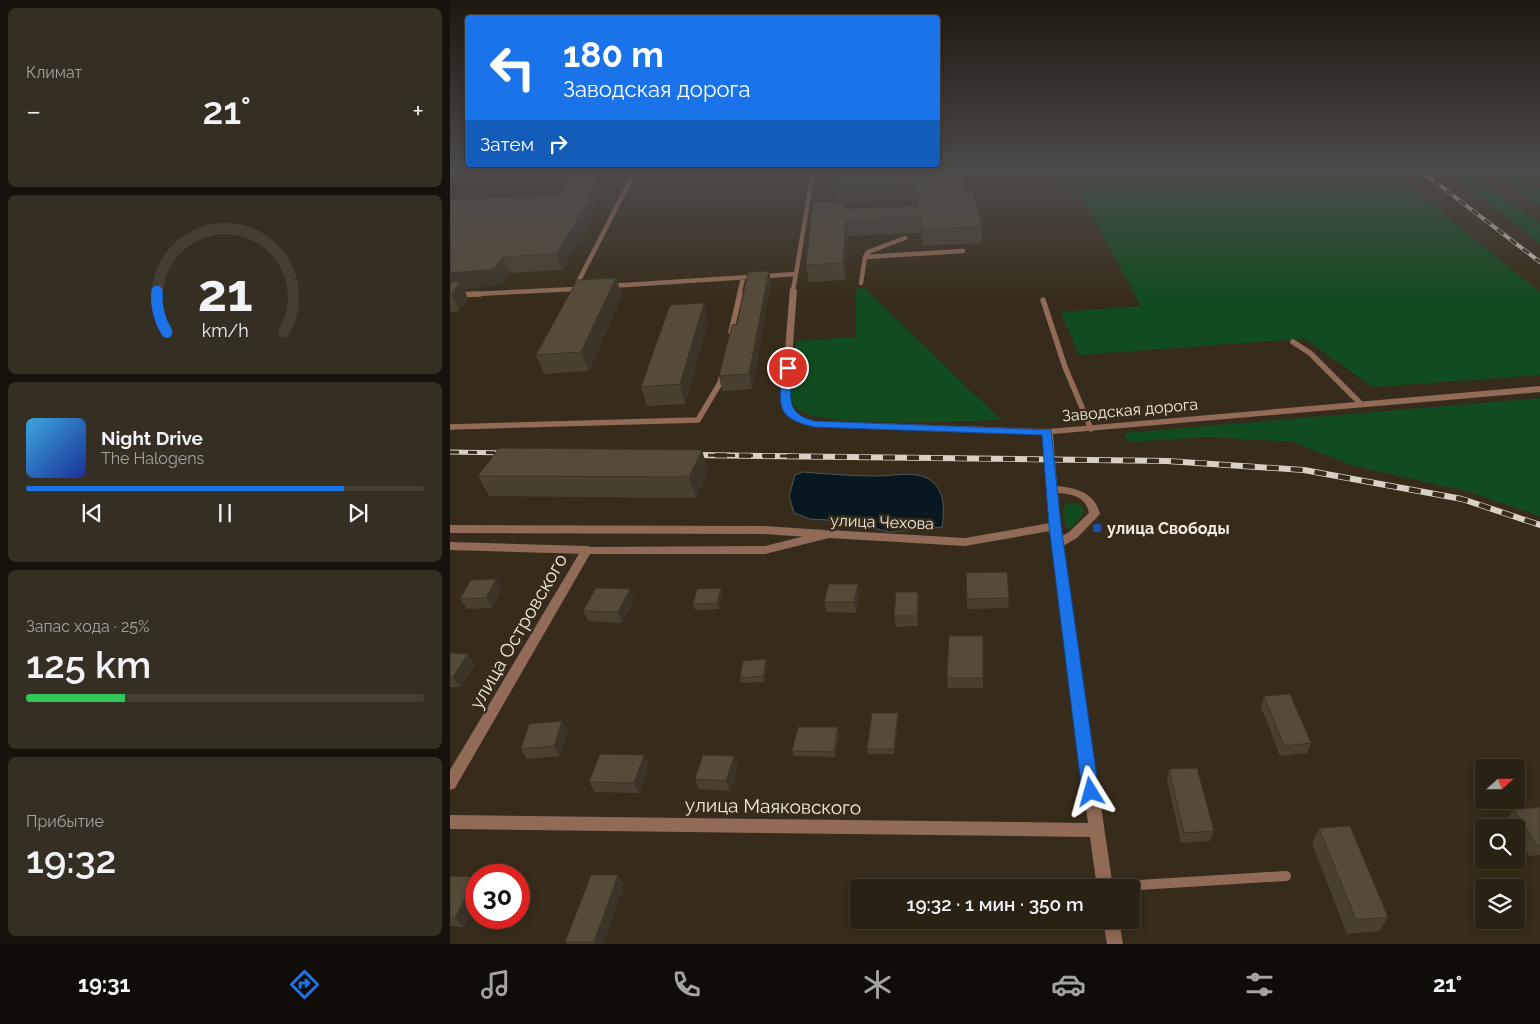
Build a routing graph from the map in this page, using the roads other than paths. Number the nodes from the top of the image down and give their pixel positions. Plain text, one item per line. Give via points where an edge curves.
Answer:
1 (613, 215) edge
2 (806, 215) edge
3 (905, 238) dead end
4 (963, 251) dead end
5 (865, 257) junction
6 (796, 274) junction
7 (743, 278) junction
8 (861, 283) dead end
9 (604, 287) edge
10 (585, 288) edge
11 (575, 289) junction
12 (794, 290) joint
13 (450, 295) edge
14 (1044, 300) dead end
15 (731, 336) edge
16 (1294, 342) dead end
17 (724, 364) edge
18 (1540, 389) edge
19 (1361, 404) junction
20 (450, 427) edge
21 (1091, 429) junction
22 (1048, 432) junction
23 (1053, 489) junction
24 (1055, 526) junction
25 (450, 529) edge
26 (830, 534) junction
27 (1057, 544) junction
28 (450, 546) edge
29 (587, 550) junction
30 (450, 783) edge
31 (450, 822) edge
32 (1096, 830) junction
33 (1286, 876) dead end
34 (1104, 879) edge
35 (1140, 885) edge
36 (1112, 929) edge
37 (1114, 944) edge

1 - 11 lane
2 - 6 lane
3 - 5 lane via 868,252
4 - 5 lane
5 - 8 lane
6 - 7 lane
6 - 12 lane
7 - 9 lane
7 - 15 lane
10 - 11 lane
11 - 13 lane
12 - 22 street, Заводская дорога via 785,400 788,412 798,420 831,426
14 - 21 lane via 1065,367
16 - 19 lane via 1310,353
17 - 20 lane via 720,384 698,420
18 - 19 street, Заводская дорога
19 - 21 street, Заводская дорога
21 - 22 street, Заводская дорога
22 - 23 street
23 - 24 street
23 - 27 street via 1065,489 1087,497 1094,505 1095,514 1073,535
24 - 26 street, улица Чехова via 965,542
24 - 27 street
25 - 26 lane via 764,530
26 - 29 street, улица Чехова via 765,550
27 - 32 street
28 - 29 lane
29 - 30 street, улица Островского
31 - 32 street, улица Маяковского
32 - 34 street
33 - 35 lane
36 - 37 street

